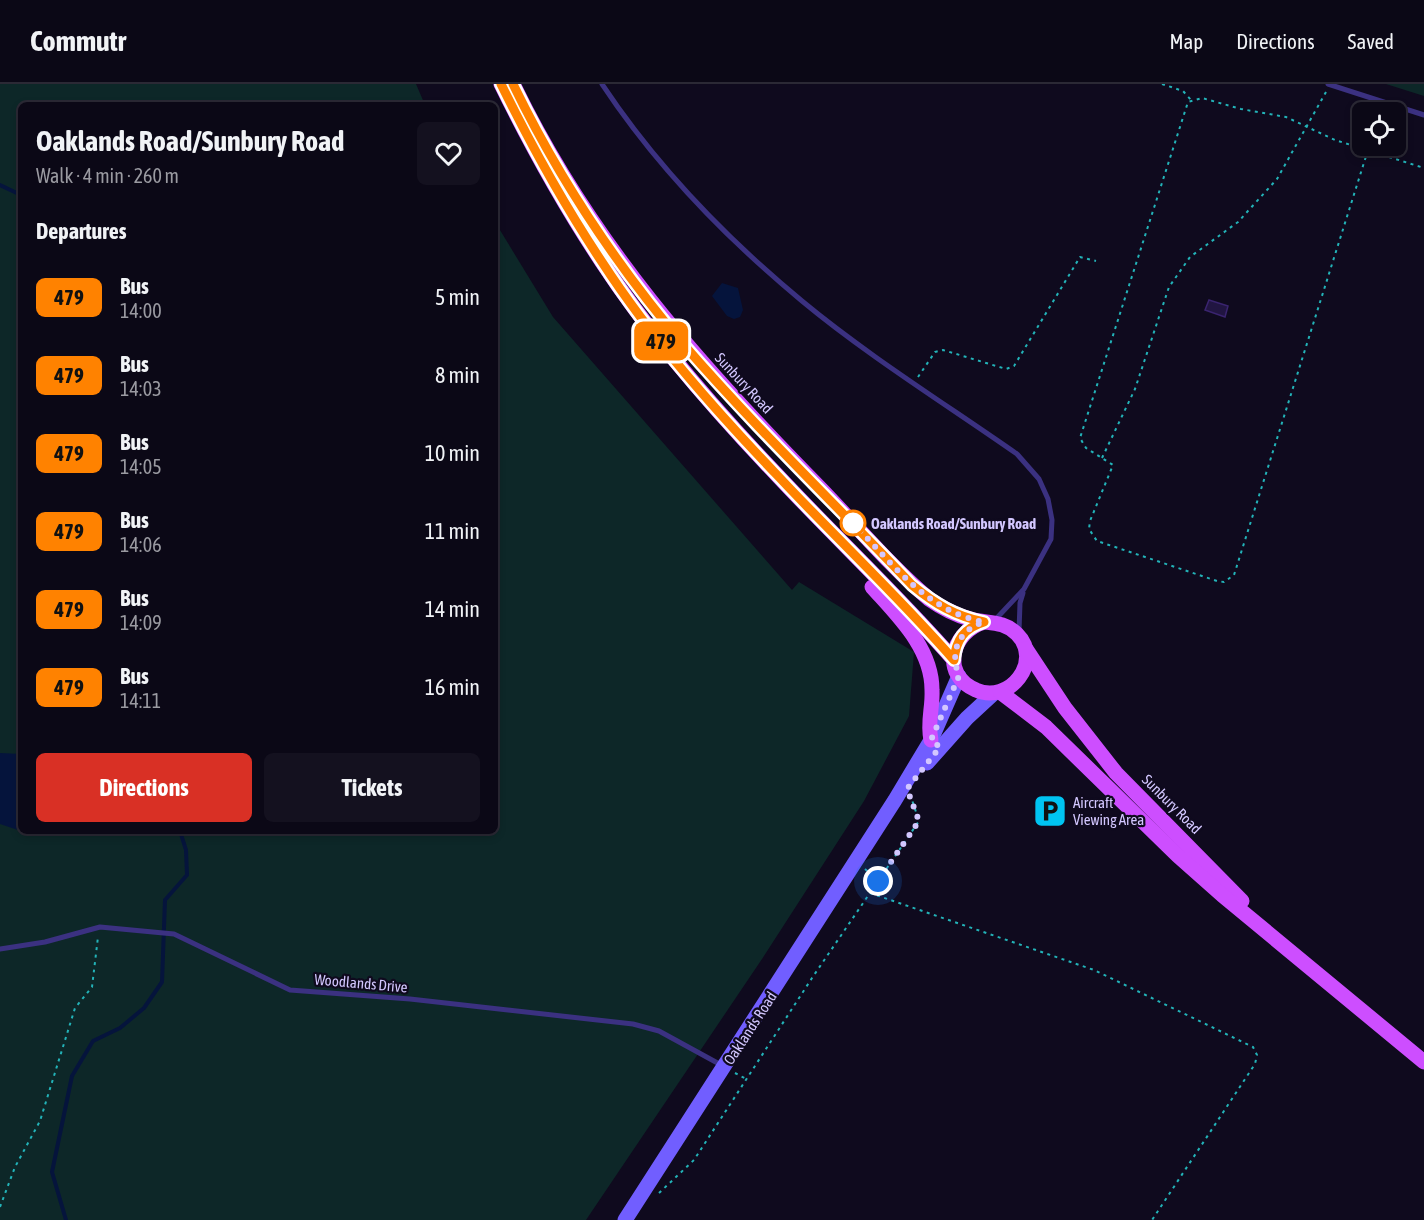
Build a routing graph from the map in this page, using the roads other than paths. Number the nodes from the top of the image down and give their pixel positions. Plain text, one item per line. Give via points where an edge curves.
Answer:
1 (501, 84) edge
2 (513, 84) edge
3 (602, 84) edge
4 (1330, 84) edge
5 (1424, 115) edge
6 (777, 475) junction
7 (1024, 589) junction
8 (988, 622) junction
9 (1022, 642) junction
10 (954, 660) junction
11 (959, 676) junction
12 (996, 693) junction
13 (935, 743) junction
14 (874, 834) junction
15 (0, 950) edge
16 (1313, 970) junction
17 (1424, 1062) edge
18 (725, 1066) junction
19 (625, 1220) edge

1 - 6 main road via 556,188 602,263 685,371
2 - 8 main road, Sunbury Road via 585,211 640,291 684,344 912,585 941,607
3 - 7 lane via 623,116 697,204 744,251 804,303 1017,454 1039,479 1052,520 1051,539
4 - 5 lane
6 - 10 main road
6 - 13 main road via 836,549 916,637 932,687 928,727
7 - 8 lane via 1008,608
7 - 9 lane via 1020,603
8 - 9 main road via 1007,626
8 - 10 main road via 974,625 959,640
9 - 12 main road via 1024,670 1010,688
9 - 16 main road, Sunbury Road via 1065,708 1116,773
10 - 11 main road
11 - 12 main road via 973,690
11 - 13 main road, Oaklands Road
12 - 13 main road, Oaklands Road
12 - 16 main road, Sunbury Road via 1041,722 1178,856
13 - 14 main road, Oaklands Road
13 - 14 main road, Oaklands Road
14 - 18 main road, Oaklands Road
15 - 18 lane, Woodlands Drive via 100,927 174,934 290,990 633,1024 659,1031
16 - 17 main road, Sunbury Road
18 - 19 main road, Oaklands Road

